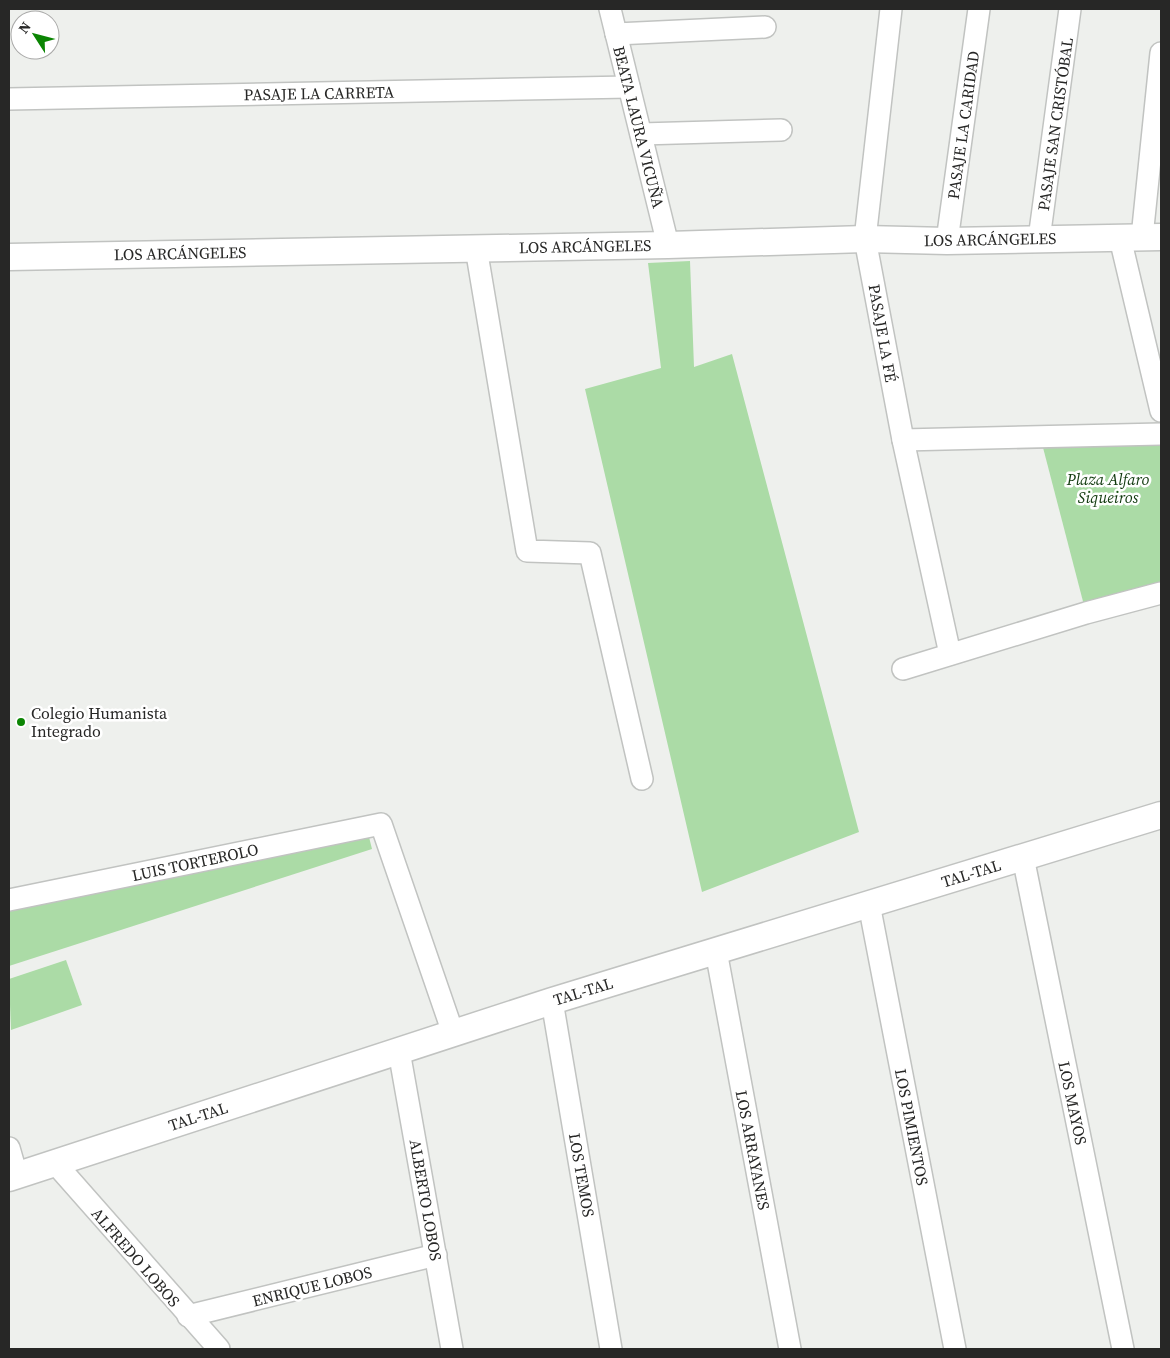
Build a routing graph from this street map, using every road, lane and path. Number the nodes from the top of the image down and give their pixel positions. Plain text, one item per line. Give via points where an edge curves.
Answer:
1 (610, 9) edge
2 (891, 9) edge
3 (979, 9) edge
4 (1070, 9) edge
5 (765, 27) dead end
6 (616, 34) junction
7 (1161, 53) edge
8 (1160, 78) edge
9 (629, 87) junction
10 (9, 98) edge
11 (781, 130) dead end
12 (641, 134) junction
13 (1141, 237) edge
14 (865, 239) junction
15 (1039, 239) junction
16 (947, 241) junction
17 (668, 245) junction
18 (476, 248) junction
19 (9, 256) edge
20 (1161, 411) edge
21 (1161, 434) edge
22 (902, 440) junction
23 (1161, 593) edge
24 (950, 654) junction
25 (903, 669) dead end
26 (642, 779) dead end
27 (1161, 815) edge
28 (1023, 857) junction
29 (9, 900) edge
30 (870, 904) junction
31 (716, 951) junction
32 (552, 1001) junction
33 (453, 1033) junction
34 (399, 1051) junction
35 (9, 1148) edge
36 (55, 1163) junction
37 (13, 1177) edge
38 (436, 1255) junction
39 (188, 1316) junction
40 (219, 1349) edge
41 (452, 1349) edge
42 (611, 1349) edge
43 (790, 1349) edge
44 (955, 1349) edge
45 (1123, 1349) edge

1 - 6 street, BEATA LAURA VICUÑA
2 - 14 street, PASAJE LA FÉ
3 - 16 street, PASAJE LA CARIDAD
4 - 15 street, PASAJE SAN CRISTÓBAL
5 - 6 street
6 - 9 street, BEATA LAURA VICUÑA
7 - 8 street
8 - 13 street
9 - 10 street, PASAJE LA CARRETA
9 - 12 street, BEATA LAURA VICUÑA
11 - 12 street
12 - 17 street, BEATA LAURA VICUÑA
13 - 15 street, LOS ARCÁNGELES
13 - 20 street
14 - 16 street, LOS ARCÁNGELES
14 - 17 street, LOS ARCÁNGELES
14 - 22 street, PASAJE LA FÉ
15 - 16 street, LOS ARCÁNGELES
17 - 18 street, LOS ARCÁNGELES
18 - 19 street, LOS ARCÁNGELES
18 - 26 street via 527,551 590,553
21 - 22 street
22 - 24 street, PASAJE LA FÉ
23 - 24 street
24 - 25 street
27 - 28 street, TAL-TAL
28 - 30 street, TAL-TAL
28 - 45 street, LOS MAYOS
29 - 33 street, LUIS TORTEROLO via 381,824
30 - 31 street, TAL-TAL
30 - 44 street, LOS PIMIENTOS
31 - 32 street, TAL-TAL
31 - 43 street, LOS ARRAYANES
32 - 33 street, TAL-TAL
32 - 42 street, LOS TEMOS
33 - 34 street, TAL-TAL
34 - 36 street, TAL-TAL
34 - 38 street, ALBERTO LOBOS
35 - 37 street
36 - 37 street, TAL-TAL
36 - 39 street, ALFREDO LOBOS
38 - 39 street, ENRIQUE LOBOS
38 - 41 street, ALBERTO LOBOS
39 - 40 street, ALFREDO LOBOS

